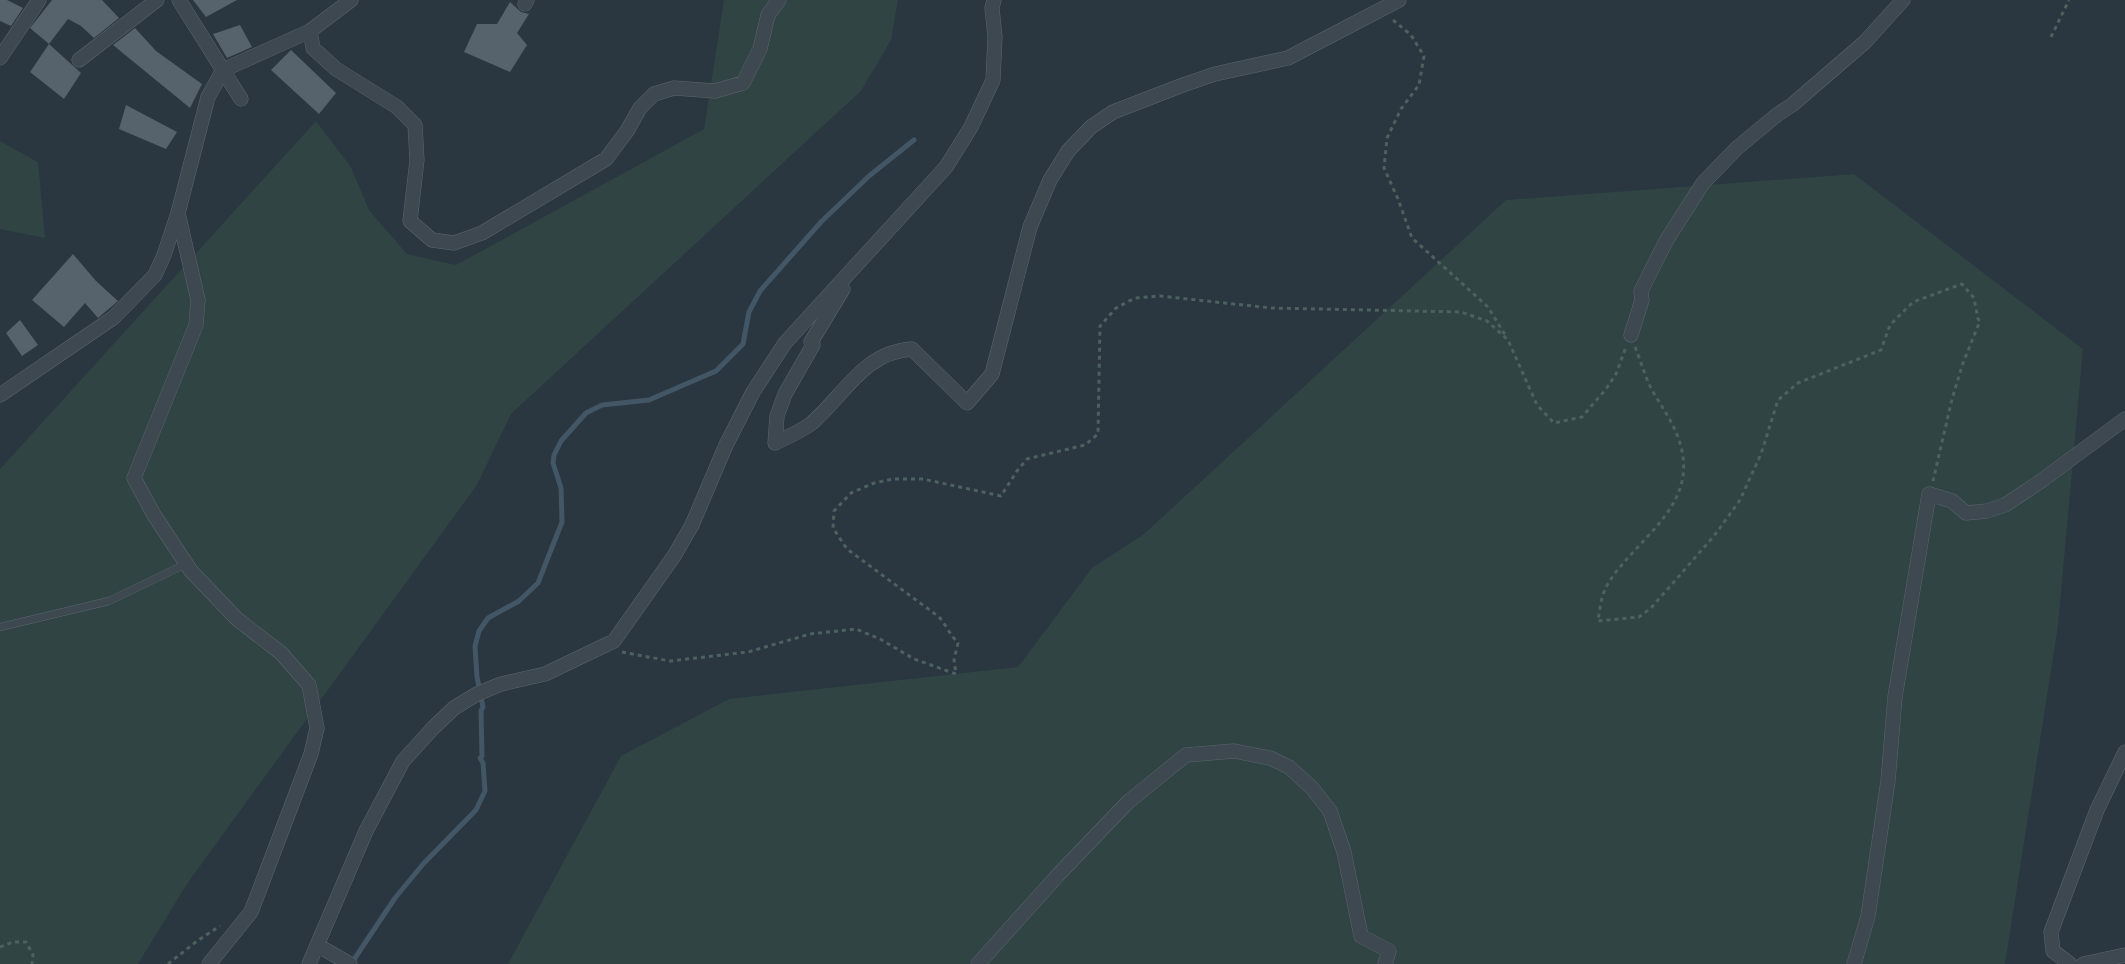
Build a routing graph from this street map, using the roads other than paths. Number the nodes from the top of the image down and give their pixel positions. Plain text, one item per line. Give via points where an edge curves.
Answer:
1 (39, 0) edge
2 (156, 0) edge
3 (179, 0) edge
4 (350, 0) edge
5 (779, 0) edge
6 (994, 0) edge
7 (1399, 0) edge
8 (1903, 0) edge
9 (310, 31) junction
10 (0, 58) edge
11 (79, 60) dead end
12 (223, 70) junction
13 (241, 99) dead end
14 (178, 213) junction
15 (859, 263) junction
16 (1630, 335) road end
17 (0, 395) edge
18 (2125, 419) edge
19 (186, 564) junction
20 (0, 627) edge
21 (2125, 752) edge
22 (317, 945) junction
23 (2125, 955) edge
24 (209, 964) edge
25 (309, 964) edge
26 (350, 964) edge
27 (978, 964) edge
28 (1386, 964) edge
29 (1854, 964) edge
30 (2070, 964) edge
31 (2083, 964) edge

1 - 10 street
2 - 11 street
3 - 12 street
4 - 9 street
5 - 9 street via 768,15 760,49 743,83 715,91 674,88 654,94 640,108 606,159 482,233 454,243 432,240 410,221 417,160 415,125 397,107 336,69 313,48
6 - 15 street via 993,80 971,127 946,167
7 - 15 street via 1288,58 1215,74 1183,85 1113,112 1091,128 1068,151 1050,180 1030,226 992,374 967,403 912,349 899,350 872,361 811,424 775,443 777,416 785,394 813,344 811,342
8 - 16 street via 1865,42 1737,148 1703,183 1666,241 1642,291
9 - 12 street
12 - 13 street
12 - 14 street via 208,97
14 - 17 street via 155,275 113,318
14 - 19 street via 198,300 196,325 134,478
15 - 22 street via 785,343 753,392 692,525 614,641 545,674 501,684 477,694 454,708 403,761 366,831
18 - 29 street via 2041,481 2005,504 1987,511 1966,513 1952,501 1929,494 1895,697 1888,781 1868,916
19 - 20 lane via 109,601
19 - 24 street via 237,619 281,653 309,685 316,728 311,754 251,912
21 - 30 street via 2097,810 2051,932 2053,951
22 - 25 street
22 - 26 street
23 - 31 street
27 - 28 street via 1128,802 1186,755 1234,751 1270,758 1289,767 1312,788 1330,811 1344,852 1361,936 1388,951

